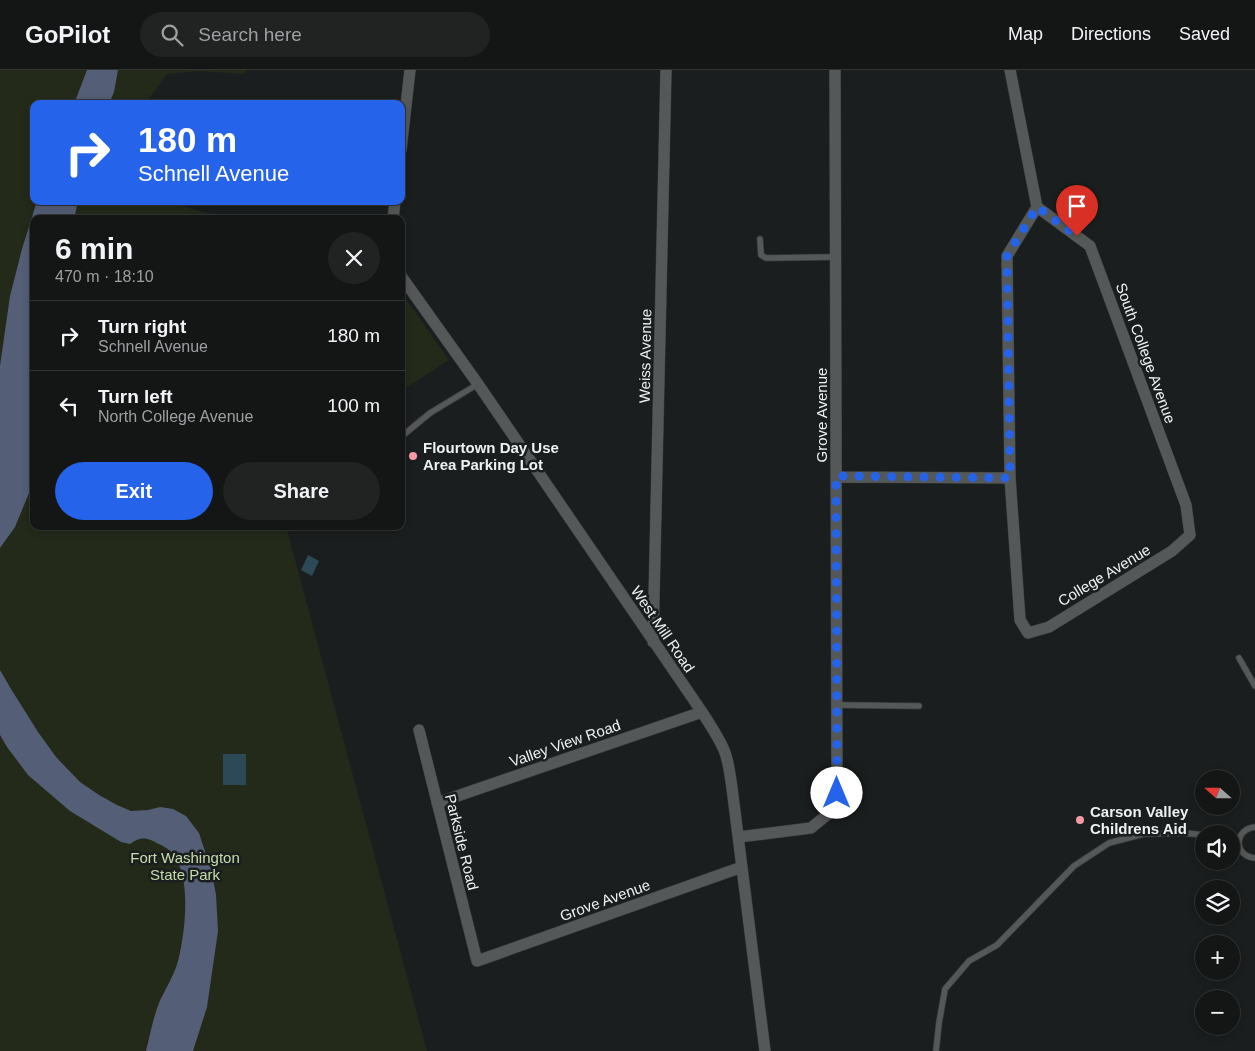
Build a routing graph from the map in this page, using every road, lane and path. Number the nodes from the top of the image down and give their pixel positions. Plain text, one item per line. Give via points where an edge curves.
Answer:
1 (410, 70) edge
2 (666, 70) edge
3 (835, 70) edge
4 (1010, 70) edge
5 (405, 114) edge
6 (1037, 207) junction
7 (760, 239) dead end
8 (836, 257) junction
9 (405, 282) edge
10 (478, 384) junction
11 (405, 434) edge
12 (836, 476) junction
13 (1010, 478) junction
14 (1190, 535) joint
15 (653, 642) junction
16 (1239, 658) dead end
17 (1255, 686) edge
18 (837, 705) junction
19 (919, 706) dead end
20 (702, 712) junction
21 (419, 730) dead end
22 (437, 803) junction
23 (1255, 827) edge
24 (1195, 834) edge
25 (739, 837) junction
26 (1240, 838) edge
27 (1240, 846) edge
28 (1255, 858) edge
29 (742, 867) junction
30 (477, 961) joint
31 (765, 1051) edge
32 (936, 1051) edge

1 - 5 street
2 - 15 street, Weiss Avenue
3 - 8 street, Grove Avenue
4 - 6 street
6 - 13 street via 1007,256
6 - 14 street, South College Avenue via 1090,246 1186,505
7 - 8 lane via 761,255 766,258
8 - 12 street, Grove Avenue
9 - 10 street, West Mill Road
10 - 11 lane via 430,413
10 - 15 street, West Mill Road
12 - 13 street
12 - 18 street, Grove Avenue
13 - 14 street, College Avenue via 1020,620 1028,633 1049,627 1172,551
15 - 20 street, West Mill Road
16 - 17 lane
18 - 19 lane
18 - 25 street, Grove Avenue via 837,793 828,814 811,828
20 - 22 street, Valley View Road
20 - 25 street, West Mill Road via 729,766
21 - 22 street, Parkside Road
22 - 30 street, Parkside Road
23 - 26 lane via 1246,829
24 - 32 lane via 1143,834 1109,843 1074,866 996,945 969,961 945,990
25 - 29 street, West Mill Road
27 - 28 lane via 1244,854
29 - 30 street, Grove Avenue
29 - 31 street, West Mill Road

